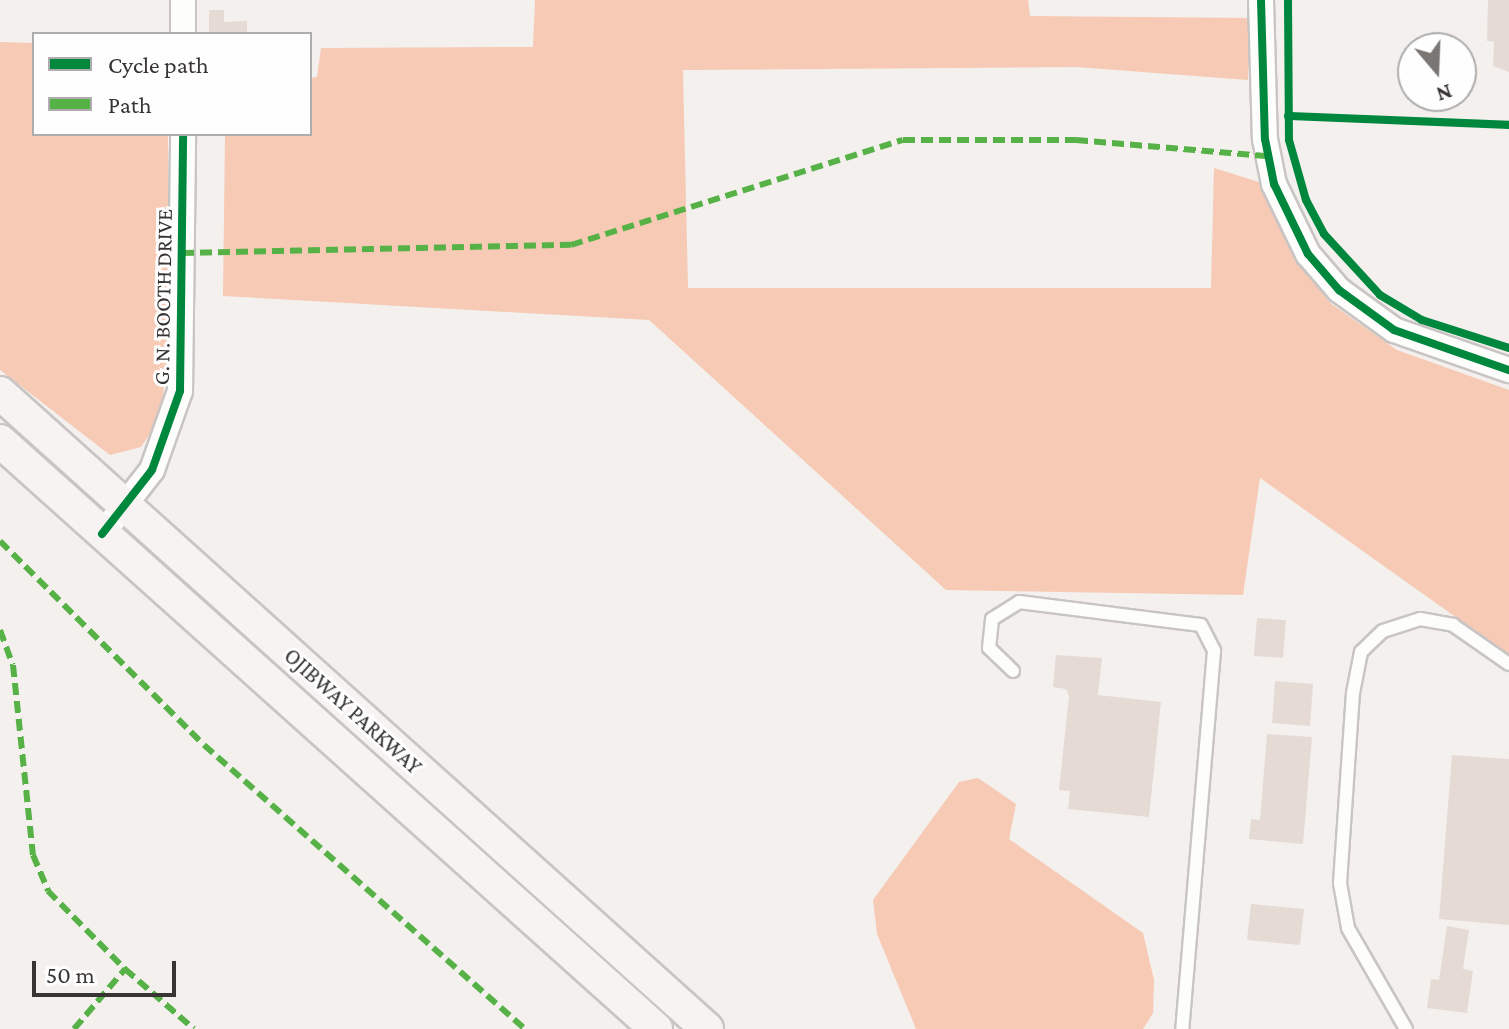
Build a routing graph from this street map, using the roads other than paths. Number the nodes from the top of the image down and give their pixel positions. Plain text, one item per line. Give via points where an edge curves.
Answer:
1 (183, 0) edge
2 (1261, 0) edge
3 (183, 32) edge
4 (183, 136) edge
5 (1509, 370) edge
6 (0, 393) edge
7 (0, 441) edge
8 (126, 507) junction
9 (102, 534) junction
10 (1509, 664) edge
11 (1013, 671) dead end
12 (656, 1029) edge
13 (707, 1029) edge
14 (1182, 1029) edge
15 (1406, 1029) edge

1 - 3 street
2 - 5 street via 1265,139 1278,196 1308,254 1339,290 1394,330
4 - 8 street, G. N. BOOTH DRIVE via 180,391 164,444
6 - 8 main road, OJIBWAY PARKWAY
7 - 9 main road, OJIBWAY PARKWAY
8 - 9 street, G. N. BOOTH DRIVE
8 - 13 main road, OJIBWAY PARKWAY
9 - 12 main road, OJIBWAY PARKWAY
10 - 15 lane via 1453,625 1420,619 1383,631 1361,652 1353,693 1340,883 1348,928
11 - 14 lane via 989,648 992,619 1019,602 1201,625 1214,651

